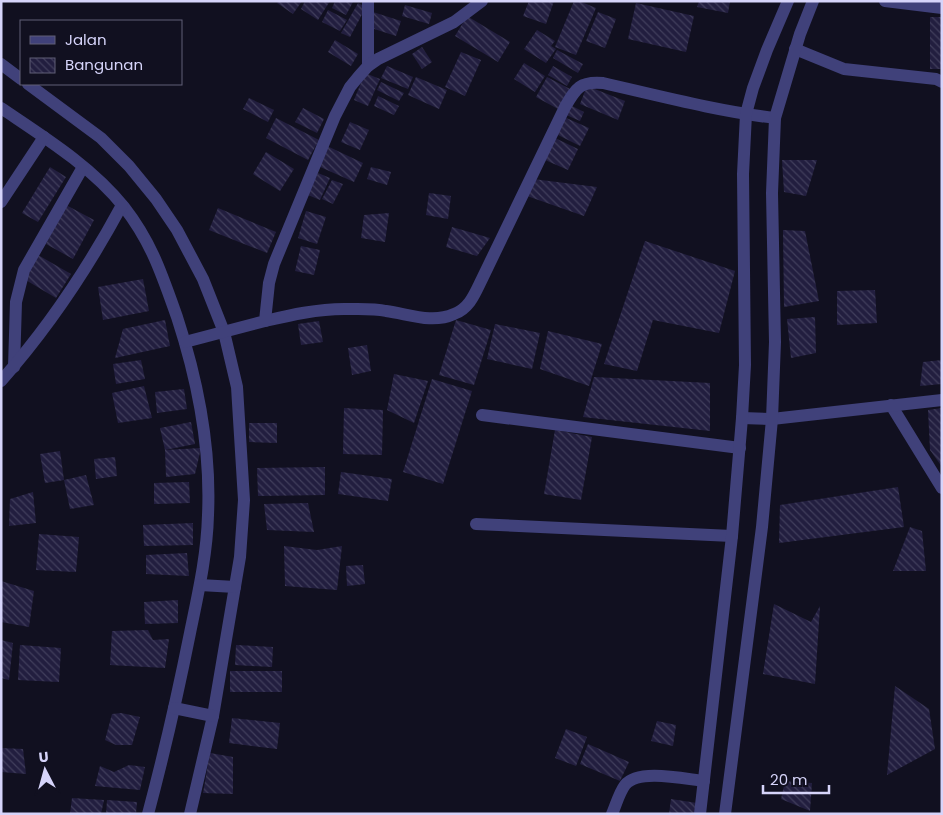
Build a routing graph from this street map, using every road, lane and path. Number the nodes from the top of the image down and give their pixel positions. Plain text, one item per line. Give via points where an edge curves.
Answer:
1 (368, 1) edge
2 (482, 1) edge
3 (788, 1) edge
4 (813, 1) edge
5 (884, 1) edge
6 (942, 8) edge
7 (795, 49) junction
8 (1, 64) edge
9 (368, 66) junction
10 (20, 78) edge
11 (942, 82) edge
12 (29, 85) edge
13 (1, 108) edge
14 (746, 114) junction
15 (775, 118) junction
16 (44, 137) junction
17 (83, 167) junction
18 (1, 202) edge
19 (122, 206) junction
20 (264, 322) junction
21 (220, 334) junction
22 (191, 341) junction
23 (14, 367) junction
24 (1, 381) edge
25 (942, 400) edge
26 (891, 405) junction
27 (482, 415) dead end
28 (742, 418) junction
29 (772, 419) junction
30 (740, 448) junction
31 (942, 488) edge
32 (476, 524) dead end
33 (732, 536) junction
34 (202, 585) junction
35 (233, 587) junction
36 (176, 708) junction
37 (211, 715) junction
38 (704, 781) junction
39 (148, 814) edge
40 (190, 814) edge
41 (612, 814) edge
42 (700, 814) edge
43 (725, 814) edge

1 - 9 street
2 - 9 street via 454,22
3 - 14 street via 767,50
4 - 7 street
5 - 6 street
7 - 11 street via 844,70
7 - 15 street
8 - 10 street
9 - 20 street via 344,98 312,169 274,264
12 - 21 street via 101,138 156,199 178,230 203,279
13 - 16 street
14 - 15 street
14 - 20 street via 604,83 582,84 565,107 471,301 464,309 448,317 427,318 385,310 342,309 296,314
14 - 28 street via 742,201 745,365
15 - 29 street
16 - 17 street
16 - 18 street
17 - 19 street
17 - 23 street via 24,270 16,302
19 - 22 street via 156,257
19 - 23 street via 73,288
20 - 21 street
21 - 22 street
21 - 35 street via 237,387 244,500 240,557
22 - 34 street via 208,482
23 - 24 street
25 - 26 street
26 - 29 street
26 - 31 street
27 - 30 street
28 - 29 street
28 - 30 street
29 - 43 street via 762,527
30 - 33 street
32 - 33 street
33 - 38 street
34 - 35 street
34 - 36 street
35 - 37 street
36 - 37 street
36 - 39 street
37 - 40 street
38 - 41 street via 654,776 634,779 624,786
38 - 42 street

